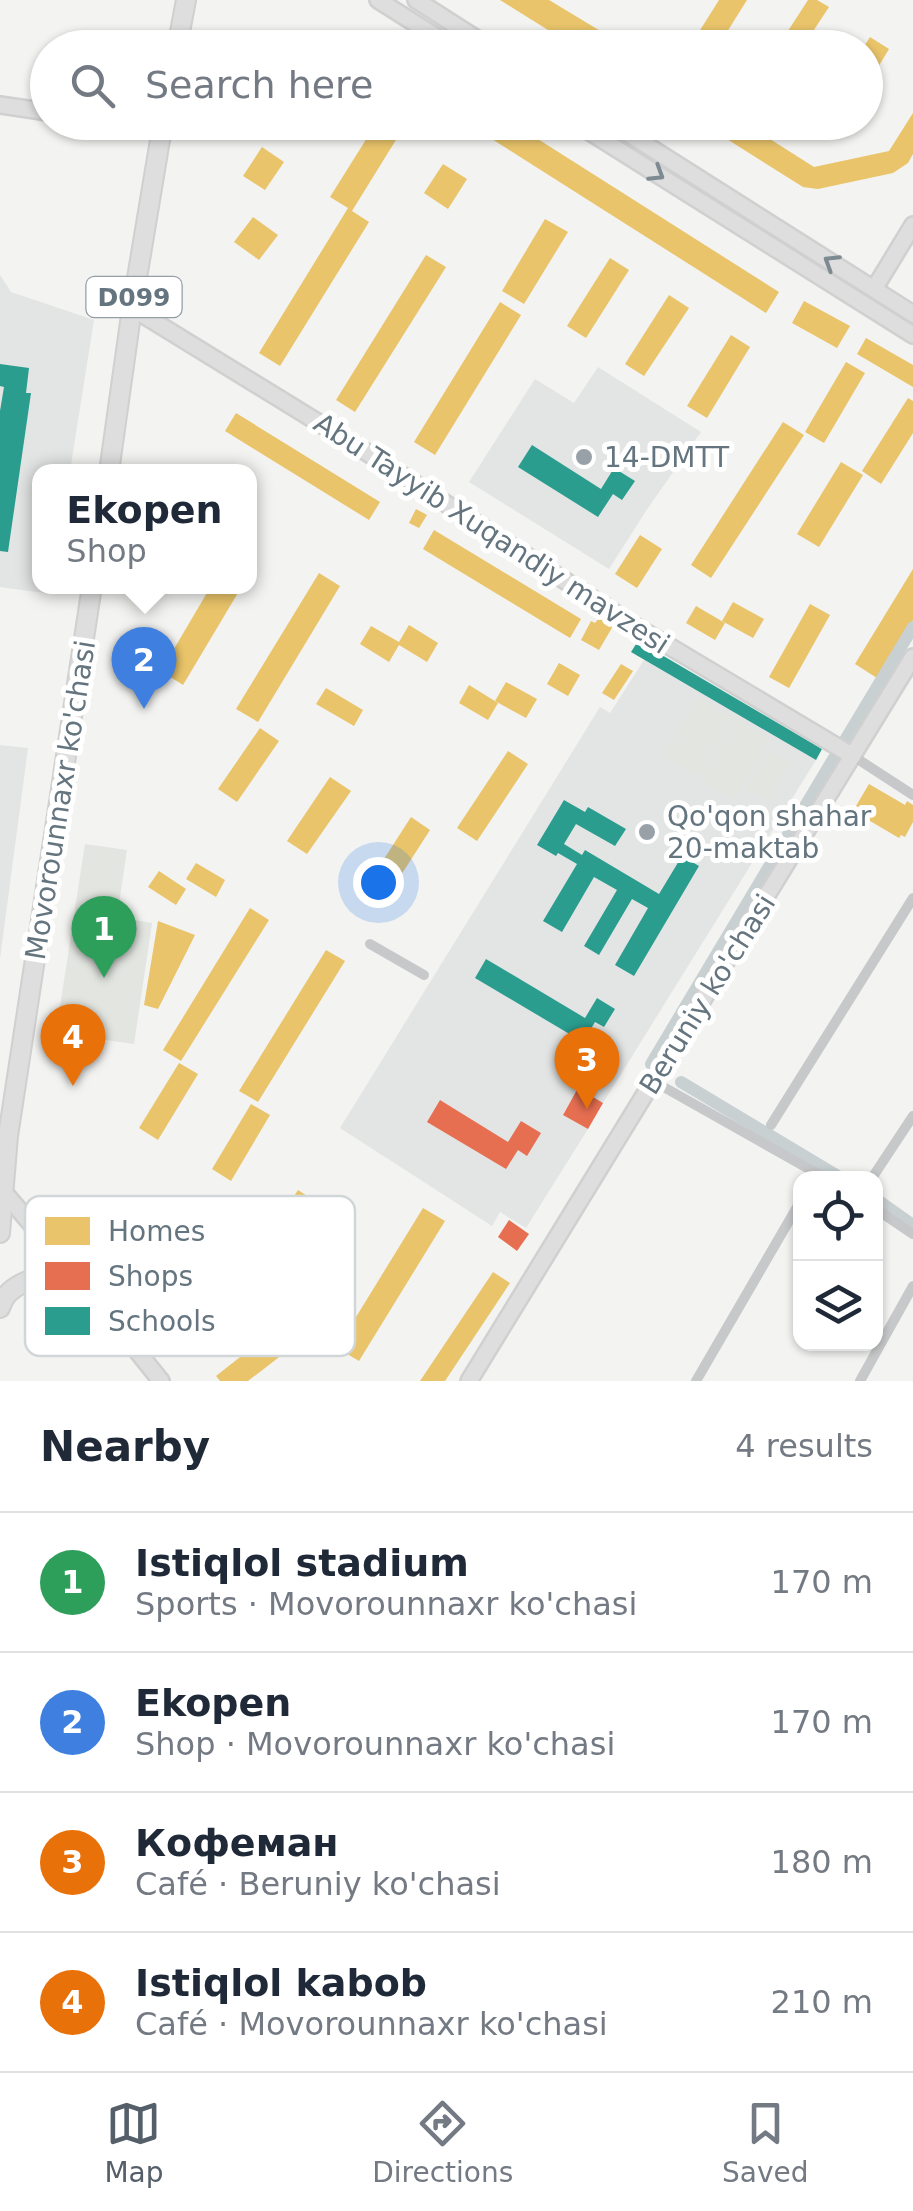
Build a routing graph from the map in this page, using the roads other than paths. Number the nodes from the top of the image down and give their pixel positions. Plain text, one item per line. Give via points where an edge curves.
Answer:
1 (186, 0) edge
2 (378, 0) edge
3 (416, 0) edge
4 (180, 30) edge
5 (426, 30) edge
6 (463, 30) edge
7 (0, 105) edge
8 (30, 109) edge
9 (160, 140) edge
10 (603, 140) edge
11 (638, 140) edge
12 (913, 225) edge
13 (874, 289) junction
14 (132, 308) junction
15 (913, 314) edge
16 (913, 335) edge
17 (109, 464) edge
18 (91, 594) edge
19 (913, 657) edge
20 (854, 756) junction
21 (913, 795) edge
22 (913, 898) edge
23 (370, 944) dead end
24 (424, 975) dead end
25 (653, 1080) junction
26 (913, 1116) edge
27 (771, 1125) dead end
28 (8, 1136) junction
29 (0, 1161) edge
30 (808, 1171) edge
31 (877, 1171) edge
32 (1, 1191) edge
33 (793, 1214) edge
34 (883, 1214) edge
35 (25, 1218) edge
36 (0, 1233) edge
37 (913, 1234) edge
38 (25, 1282) edge
39 (913, 1286) edge
40 (0, 1308) edge
41 (141, 1356) edge
42 (161, 1381) edge
43 (469, 1381) edge
44 (696, 1381) edge
45 (860, 1381) edge

1 - 4 highway
2 - 5 main road
3 - 6 main road
7 - 8 main road
9 - 14 highway, D099
10 -> 16 main road
13 -> 11 main road
12 - 13 main road
13 - 15 main road
14 - 17 highway, D099
14 - 20 main road, Abu Tayyib Xuqandiy mavzesi
18 - 28 highway, Movorounnaxr ko'chasi
19 - 20 main road, Beruniy ko'chasi
20 - 21 street
20 - 25 main road, Beruniy ko'chasi
22 - 27 street
23 - 24 street
25 - 30 street
25 - 43 main road, Beruniy ko'chasi
26 - 31 street
28 - 29 highway
28 - 32 highway, Movorounnaxr ko'chasi
32 - 35 main road
32 - 36 highway, Movorounnaxr ko'chasi
33 - 44 street
34 - 37 street
38 - 40 highway via 9,1291
39 - 45 street
41 - 42 main road

